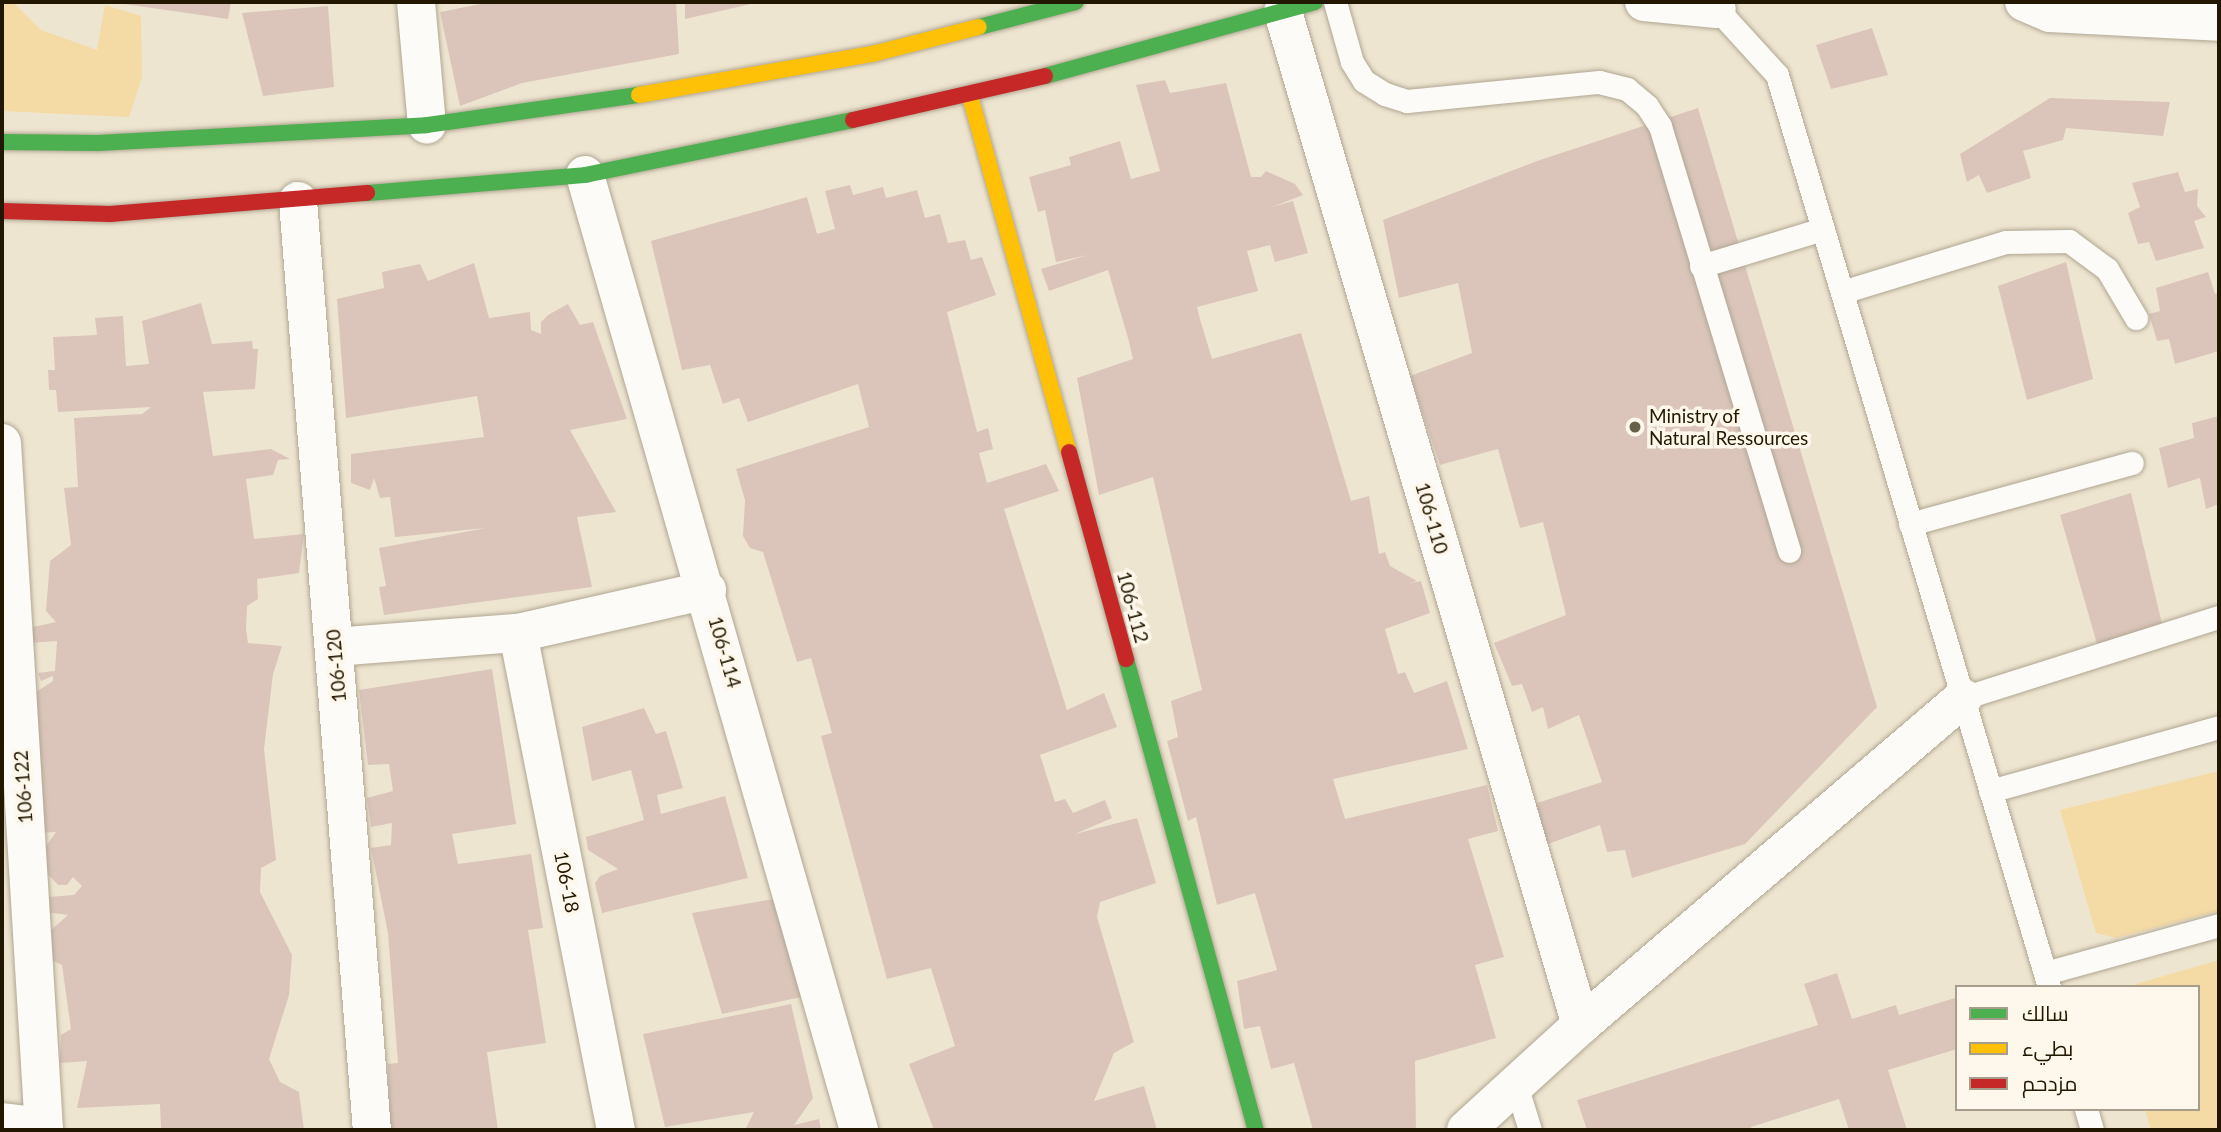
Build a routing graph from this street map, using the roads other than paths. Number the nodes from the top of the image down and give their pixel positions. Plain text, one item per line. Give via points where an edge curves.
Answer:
1 (416, 2) edge
2 (1076, 2) edge
3 (1335, 2) edge
4 (1644, 2) edge
5 (2024, 2) edge
6 (1718, 4) edge
7 (1299, 7) edge
8 (2219, 22) edge
9 (970, 96) junction
10 (427, 125) junction
11 (2, 142) edge
12 (585, 175) junction
13 (298, 201) junction
14 (2, 211) edge
15 (1823, 229) junction
16 (1701, 266) junction
17 (1842, 292) junction
18 (2136, 318) dead end
19 (2, 443) edge
20 (2132, 463) dead end
21 (1910, 524) junction
22 (1789, 551) dead end
23 (6, 568) edge
24 (707, 590) junction
25 (2219, 617) edge
26 (517, 633) junction
27 (334, 647) junction
28 (1963, 698) junction
29 (2219, 727) edge
30 (1990, 791) junction
31 (14, 853) edge
32 (2219, 925) edge
33 (2047, 980) edge
34 (1581, 1025) junction
35 (1516, 1085) junction
36 (2086, 1111) edge
37 (2, 1122) edge
38 (44, 1129) edge
39 (372, 1130) edge
40 (616, 1130) edge
41 (859, 1130) edge
42 (1256, 1130) edge
43 (1466, 1130) edge
44 (1530, 1130) edge
45 (2092, 1130) edge

1 - 10 street
2 - 10 main road via 872,54 649,94
3 - 16 lane via 1352,62 1364,81 1407,101 1600,82 1627,89 1660,125
4 - 6 street
5 - 8 street via 2050,13
6 - 15 lane via 1777,75
7 - 9 main road
7 - 34 street, 106-110
9 - 12 main road
9 - 42 main road, 106-112
10 - 11 main road via 98,144
12 - 13 main road
12 - 24 street, 106-114
13 - 14 main road via 110,214
13 - 27 street, 106-120
15 - 16 lane
15 - 17 lane
16 - 22 lane
17 - 18 lane via 2006,242 2069,241 2107,269
17 - 21 lane
19 - 23 street, 106-122
20 - 21 lane
21 - 28 lane
23 - 31 street, 106-122
24 - 26 street
24 - 41 street, 106-114
25 - 28 lane
26 - 27 street
26 - 40 street, 106-18
27 - 39 street, 106-120
28 - 30 lane
28 - 34 street
29 - 30 lane
30 - 33 lane
31 - 38 street, 106-122
32 - 33 lane
34 - 35 street
35 - 43 street
35 - 44 lane
36 - 45 lane
37 - 38 street

